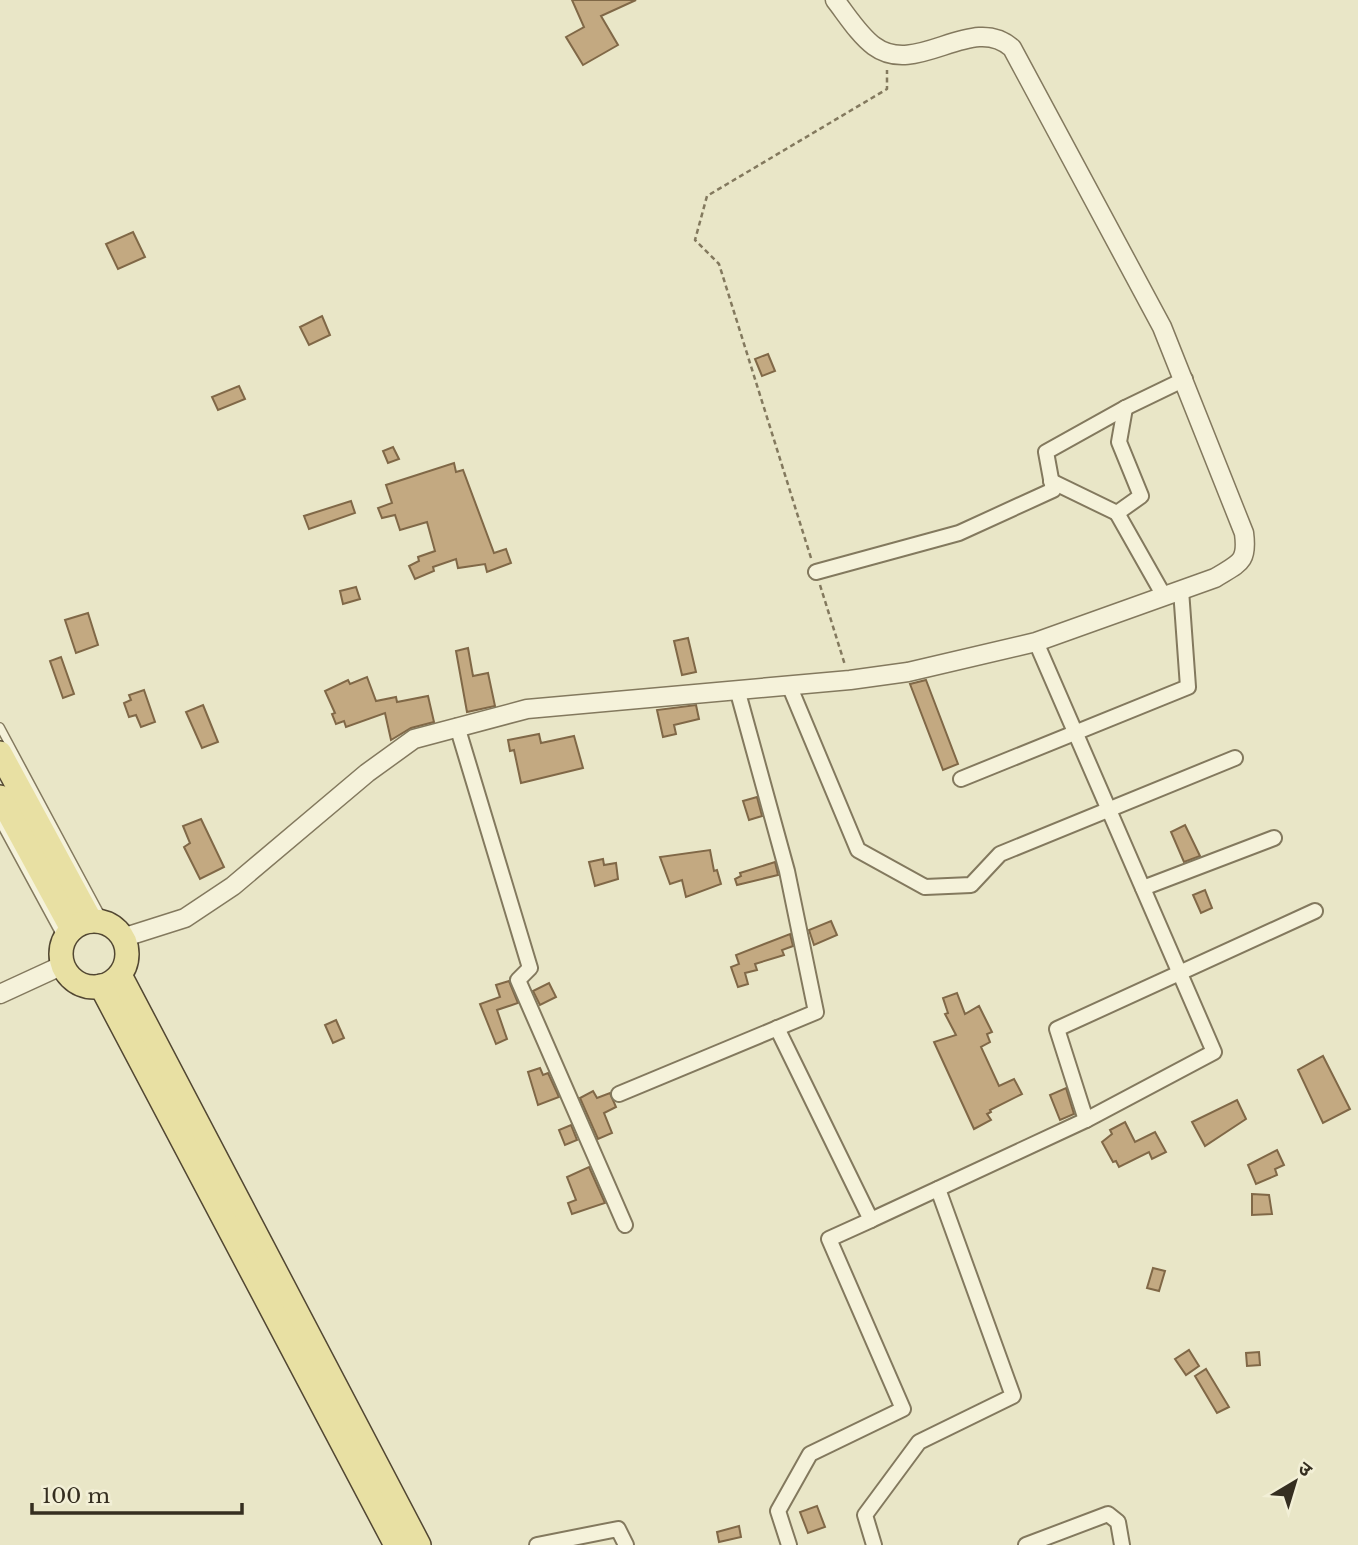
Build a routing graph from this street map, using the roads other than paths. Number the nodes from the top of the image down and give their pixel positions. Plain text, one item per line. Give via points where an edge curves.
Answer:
1 (835, 0) edge
2 (1185, 379) junction
3 (1125, 408) junction
4 (1051, 481) junction
5 (1117, 513) junction
6 (816, 572) road end
7 (1172, 593) junction
8 (1036, 642) junction
9 (789, 685) junction
10 (737, 689) junction
11 (457, 726) junction
12 (0, 727) edge
13 (1076, 733) junction
14 (0, 753) edge
15 (1235, 758) dead end
16 (961, 779) dead end
17 (0, 797) edge
18 (1109, 810) junction
19 (0, 823) edge
20 (1274, 838) dead end
21 (1143, 888) junction
22 (1315, 911) dead end
23 (91, 931) junction
24 (63, 965) junction
25 (1180, 974) junction
26 (111, 981) junction
27 (0, 994) edge
28 (145, 1001) dead end
29 (151, 1014) dead end
30 (777, 1028) junction
31 (619, 1094) dead end
32 (1086, 1120) junction
33 (938, 1189) junction
34 (199, 1193) dead end
35 (871, 1220) junction
36 (625, 1225) dead end
37 (386, 1545) edge
38 (396, 1545) edge
39 (419, 1545) edge
40 (537, 1545) edge
41 (626, 1545) edge
42 (789, 1545) edge
43 (874, 1545) edge
44 (1026, 1545) edge
45 (1122, 1545) edge

1 - 2 street via 873,46 899,57 984,36 1001,38 1012,48 1162,327
2 - 3 street
2 - 7 street via 1244,533 1247,552 1241,562 1215,578
3 - 4 street via 1046,452
3 - 5 street via 1119,442 1141,496
4 - 5 street
4 - 6 street via 1053,490 959,533
5 - 7 street
7 - 8 street
7 - 13 street via 1188,687
8 - 9 street via 908,672
8 - 13 street
9 - 10 street
9 - 18 street via 858,850 925,887 971,885 1000,854
10 - 11 street via 527,709
10 - 30 street via 787,871 816,1012
11 - 23 street via 414,739 233,886 185,918
11 - 36 street via 530,968 517,980
12 - 23 lane
13 - 16 street
13 - 18 street
14 - 23 main road
15 - 18 street
17 - 23 main road
18 - 21 street
19 - 23 lane
20 - 21 street
21 - 25 street
22 - 25 street
23 - 24 main road
23 - 26 main road via 127,953
24 - 26 main road via 70,977
24 - 27 street
25 - 32 street via 1214,1052
25 - 32 street via 1056,1029
26 - 38 main road
26 - 39 main road
28 - 29 lane
30 - 31 street
30 - 35 street
32 - 33 street
33 - 35 street
33 - 43 street via 1013,1396 919,1442 865,1515
34 - 37 lane
35 - 42 street via 829,1239 903,1409 810,1454 778,1511
40 - 41 street via 618,1529
44 - 45 street via 1108,1514 1118,1522

